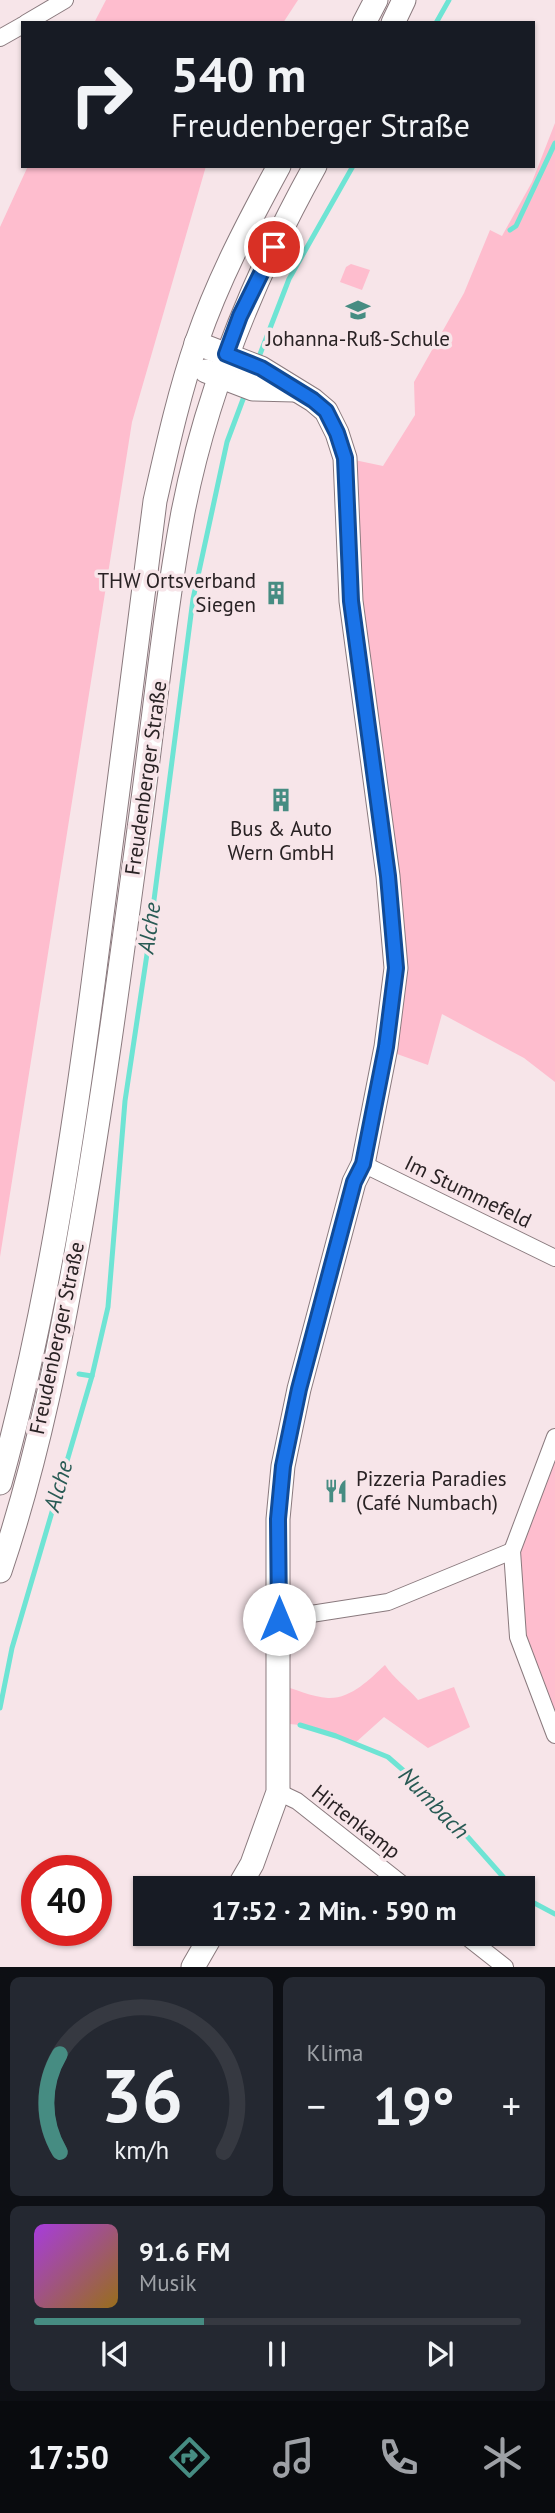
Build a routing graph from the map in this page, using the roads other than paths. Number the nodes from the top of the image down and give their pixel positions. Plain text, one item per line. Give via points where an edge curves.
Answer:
1 (65, 0) edge
2 (376, 0) edge
3 (404, 0) edge
4 (29, 21) edge
5 (365, 21) edge
6 (394, 21) edge
7 (21, 26) edge
8 (0, 38) edge
9 (278, 168) edge
10 (314, 168) edge
11 (193, 354) junction
12 (223, 365) junction
13 (363, 1164) junction
14 (555, 1258) edge
15 (555, 1437) edge
16 (6, 1438) edge
17 (0, 1483) edge
18 (512, 1552) junction
19 (0, 1572) edge
20 (279, 1619) junction
21 (555, 1735) edge
22 (278, 1792) junction
23 (245, 1876) edge
24 (392, 1876) edge
25 (205, 1946) edge
26 (478, 1946) edge
27 (193, 1967) edge
28 (505, 1967) edge

1 - 4 street
2 - 5 main road
3 - 6 main road
7 - 8 street
9 - 11 main road, Freudenberger Straße via 232,256
10 - 12 main road, Freudenberger Straße via 240,316
11 - 12 main road
11 - 16 main road, Freudenberger Straße via 155,501 79,1088 44,1298
12 - 13 main road via 313,400 326,411 345,458 351,601 396,968
12 - 19 main road, Freudenberger Straße via 183,511 104,1090 67,1305
13 - 14 street, Im Stummefeld
13 - 20 main road via 354,1182 283,1466 278,1519
15 - 18 street
16 - 17 main road, Freudenberger Straße
18 - 20 street via 388,1602
18 - 21 street via 518,1637
20 - 22 main road
22 - 23 main road
22 - 24 street, Hirtenkamp via 297,1801
25 - 27 main road
26 - 28 street

